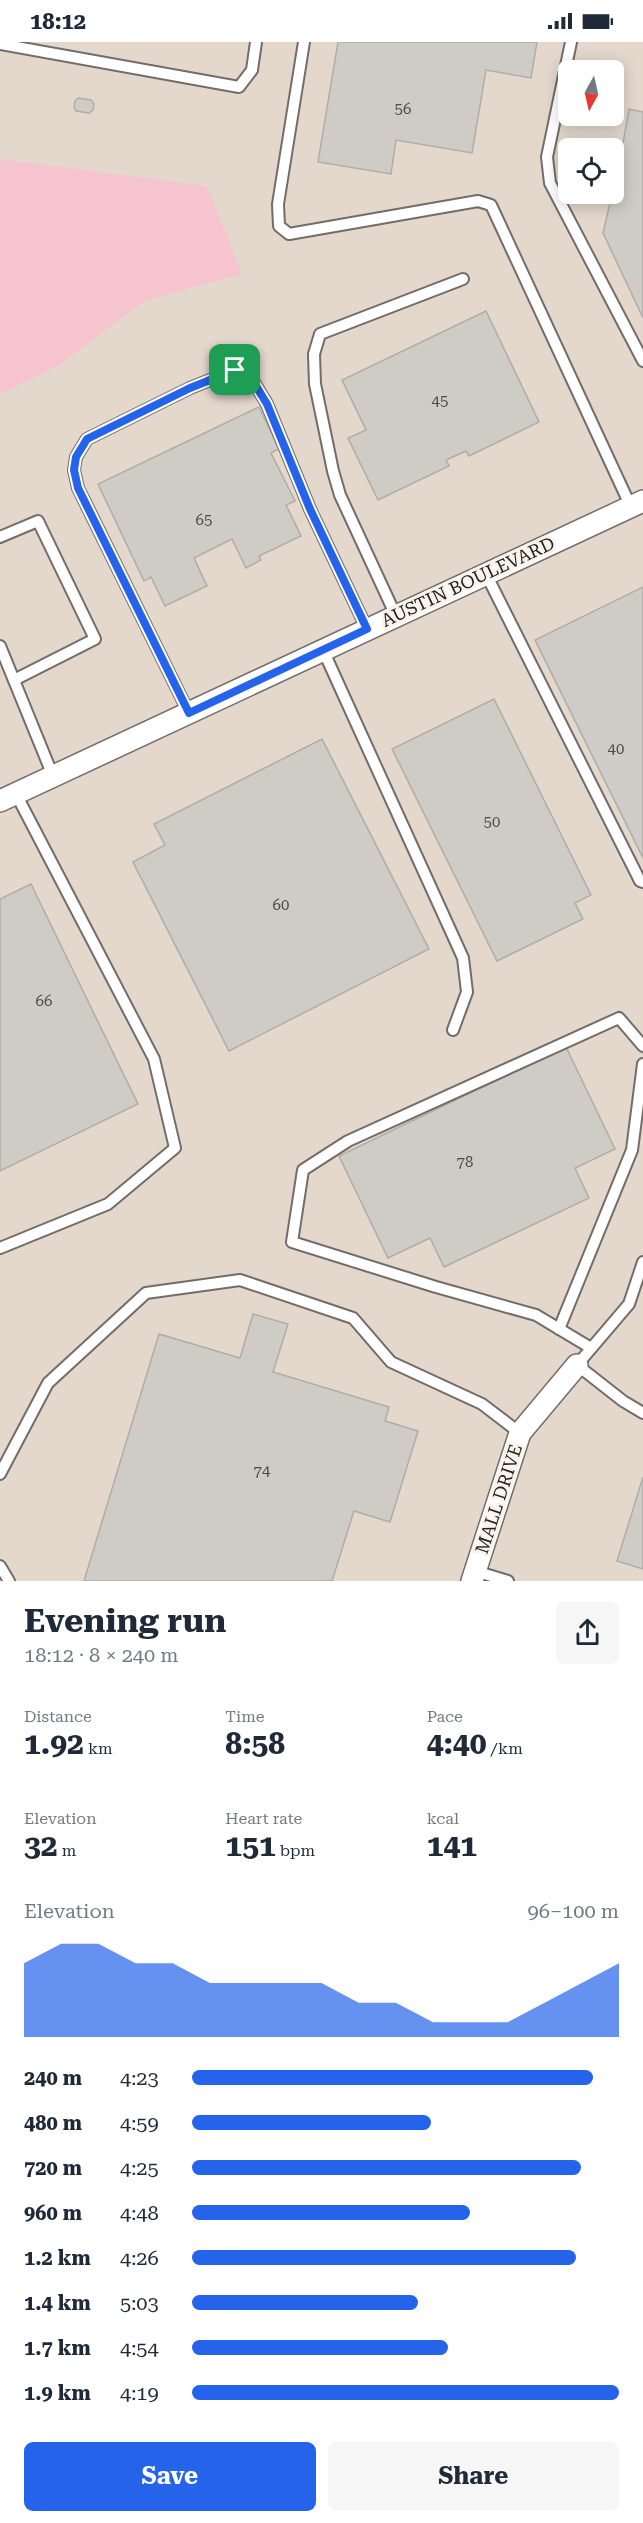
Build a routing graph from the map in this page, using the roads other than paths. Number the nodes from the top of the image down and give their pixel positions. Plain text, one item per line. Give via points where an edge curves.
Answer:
1 (256, 42) edge
2 (304, 42) edge
3 (571, 42) edge
4 (0, 44) edge
5 (463, 279) dead end
6 (643, 361) edge
7 (637, 504) edge
8 (0, 537) edge
9 (486, 574) junction
10 (396, 616) junction
11 (367, 629) junction
12 (0, 646) edge
13 (323, 650) junction
14 (14, 680) junction
15 (189, 713) junction
16 (53, 776) junction
17 (8, 798) edge
18 (643, 882) edge
19 (453, 1030) dead end
20 (643, 1046) edge
21 (643, 1064) edge
22 (0, 1248) edge
23 (643, 1262) edge
24 (559, 1329) junction
25 (591, 1348) junction
26 (577, 1365) junction
27 (643, 1413) edge
28 (520, 1433) junction
29 (0, 1474) edge
30 (0, 1566) edge
31 (473, 1576) edge
32 (9, 1581) edge
33 (508, 1581) edge

1 - 4 lane via 252,70 240,87
2 - 7 lane via 278,204 279,226 289,234 478,201 491,205
3 - 6 lane via 547,157 550,183
5 - 10 lane via 320,334 314,354 315,384 340,495
7 - 9 street, AUSTIN BOULEVARD
8 - 14 lane via 38,521 95,639
9 - 10 street, AUSTIN BOULEVARD
9 - 18 lane
10 - 11 street, AUSTIN BOULEVARD
11 - 13 street, AUSTIN BOULEVARD
11 - 15 lane via 310,509 267,404 250,376 235,370 190,388 87,439 76,457 74,470 78,488
12 - 14 lane
13 - 15 street, AUSTIN BOULEVARD
13 - 19 lane via 464,958 467,992
14 - 16 lane
15 - 16 street, AUSTIN BOULEVARD
16 - 17 street, AUSTIN BOULEVARD
17 - 22 lane via 154,1059 176,1148 108,1204
20 - 24 lane via 619,1018 348,1141 303,1170 292,1242 536,1315
21 - 24 lane via 632,1150
23 - 25 lane via 629,1304
24 - 25 lane
25 - 26 lane
26 - 27 lane
26 - 28 street, MALL DRIVE
28 - 29 lane via 482,1404 392,1362 353,1318 240,1280 146,1293 48,1383
28 - 31 street, MALL DRIVE
30 - 32 lane
31 - 33 lane

